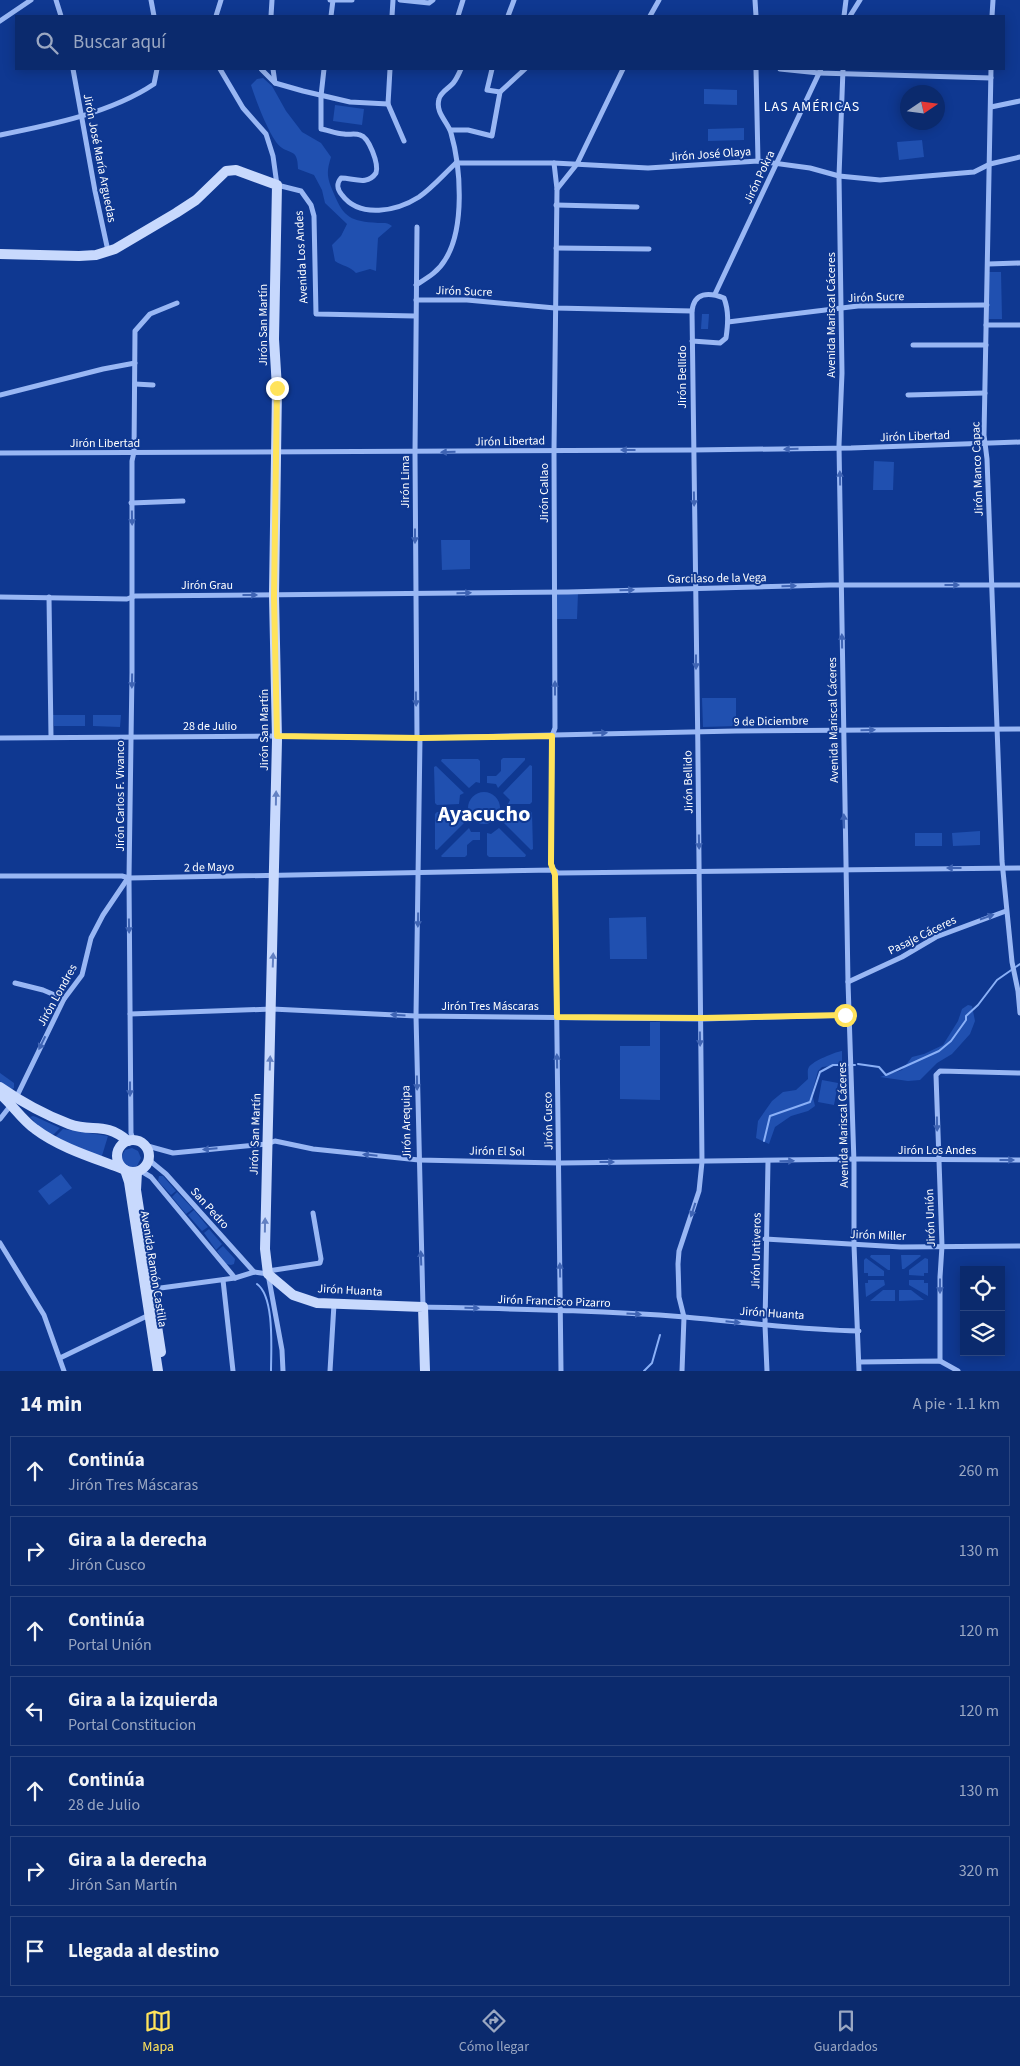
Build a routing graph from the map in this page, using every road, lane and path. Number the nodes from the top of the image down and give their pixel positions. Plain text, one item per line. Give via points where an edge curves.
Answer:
1 (31, 0) edge
2 (56, 0) edge
3 (151, 0) edge
4 (221, 0) edge
5 (272, 0) edge
6 (332, 0) edge
7 (352, 0) edge
8 (393, 0) edge
9 (400, 0) edge
10 (463, 0) edge
11 (514, 0) edge
12 (659, 0) edge
13 (755, 0) edge
14 (846, 0) edge
15 (860, 0) edge
16 (993, 0) edge
17 (431, 2) edge
18 (61, 15) edge
19 (154, 15) edge
20 (216, 15) edge
21 (271, 15) edge
22 (331, 15) edge
23 (392, 15) edge
24 (458, 15) edge
25 (508, 15) edge
26 (651, 15) edge
27 (756, 15) edge
28 (844, 15) edge
29 (851, 15) edge
30 (992, 15) edge
31 (0, 22) edge
32 (73, 70) edge
33 (157, 70) edge
34 (221, 70) edge
35 (262, 70) edge
36 (273, 70) edge
37 (324, 70) edge
38 (390, 70) edge
39 (460, 70) edge
40 (492, 70) edge
41 (524, 70) edge
42 (624, 70) edge
43 (756, 70) edge
44 (800, 70) edge
45 (991, 70) edge
46 (820, 71) edge
47 (843, 71) edge
48 (991, 78) junction
49 (275, 83) junction
50 (500, 92) junction
51 (321, 96) junction
52 (1020, 101) edge
53 (388, 104) junction
54 (991, 107) junction
55 (81, 115) junction
56 (451, 130) junction
57 (0, 135) edge
58 (404, 141) dead end
59 (1020, 157) edge
60 (758, 161) junction
61 (456, 163) junction
62 (554, 163) junction
63 (577, 164) junction
64 (777, 164) junction
65 (990, 164) junction
66 (840, 176) junction
67 (277, 185) junction
68 (557, 189) junction
69 (556, 206) junction
70 (637, 207) dead end
71 (417, 227) dead end
72 (556, 248) junction
73 (649, 249) dead end
74 (108, 251) junction
75 (0, 254) edge
76 (1020, 263) edge
77 (988, 264) junction
78 (416, 284) junction
79 (714, 294) junction
80 (416, 300) junction
81 (177, 303) dead end
82 (987, 305) junction
83 (555, 308) junction
84 (842, 308) junction
85 (692, 311) junction
86 (415, 316) junction
87 (728, 322) junction
88 (986, 325) junction
89 (1020, 325) edge
90 (692, 341) junction
91 (913, 345) dead end
92 (986, 345) junction
93 (135, 364) junction
94 (135, 384) junction
95 (153, 385) dead end
96 (985, 393) junction
97 (0, 395) edge
98 (908, 395) dead end
99 (1020, 442) edge
100 (986, 444) junction
101 (839, 448) junction
102 (554, 450) junction
103 (693, 450) junction
104 (134, 452) junction
105 (275, 452) junction
106 (415, 452) junction
107 (0, 453) edge
108 (182, 501) dead end
109 (131, 503) junction
110 (841, 585) junction
111 (991, 585) junction
112 (1020, 585) edge
113 (696, 589) junction
114 (555, 592) junction
115 (415, 593) junction
116 (274, 595) junction
117 (0, 597) edge
118 (49, 597) junction
119 (132, 598) junction
120 (997, 729) junction
121 (1020, 729) edge
122 (843, 730) junction
123 (697, 732) junction
124 (277, 736) junction
125 (552, 736) junction
126 (51, 737) junction
127 (131, 737) junction
128 (419, 737) junction
129 (0, 738) edge
130 (1003, 868) junction
131 (1020, 868) edge
132 (845, 869) junction
133 (554, 870) junction
134 (419, 872) junction
135 (700, 872) junction
136 (0, 876) edge
137 (275, 876) junction
138 (129, 878) junction
139 (1006, 911) junction
140 (848, 982) junction
141 (15, 983) dead end
142 (1019, 991) edge
143 (64, 999) junction
144 (272, 1009) junction
145 (1020, 1013) edge
146 (130, 1014) junction
147 (849, 1015) junction
148 (416, 1016) junction
149 (557, 1017) junction
150 (700, 1018) junction
151 (1020, 1073) edge
152 (0, 1086) edge
153 (0, 1094) edge
154 (14, 1101) junction
155 (0, 1118) edge
156 (131, 1141) junction
157 (267, 1144) junction
158 (144, 1145) junction
159 (149, 1160) junction
160 (419, 1160) junction
161 (853, 1160) junction
162 (1020, 1160) edge
163 (768, 1161) junction
164 (938, 1161) junction
165 (558, 1162) junction
166 (702, 1162) junction
167 (124, 1170) junction
168 (139, 1171) junction
169 (313, 1213) dead end
170 (766, 1239) junction
171 (0, 1243) edge
172 (854, 1245) junction
173 (942, 1246) junction
174 (1020, 1246) edge
175 (254, 1272) junction
176 (268, 1272) junction
177 (236, 1278) junction
178 (223, 1280) junction
179 (153, 1290) junction
180 (334, 1303) junction
181 (423, 1307) junction
182 (561, 1310) junction
183 (149, 1315) junction
184 (684, 1317) junction
185 (765, 1326) junction
186 (859, 1331) junction
187 (60, 1358) junction
188 (940, 1361) junction
189 (859, 1362) junction
190 (64, 1371) edge
191 (158, 1371) edge
192 (164, 1371) edge
193 (233, 1371) edge
194 (283, 1371) edge
195 (330, 1371) edge
196 (425, 1371) edge
197 (561, 1371) edge
198 (682, 1371) edge
199 (767, 1371) edge
200 (859, 1371) edge
201 (958, 1371) edge

1 - 31 street
2 - 18 street
3 - 19 street
4 - 20 street
5 - 21 street
6 - 7 street
6 - 22 street
8 - 23 street
9 - 17 street
10 - 24 street
11 - 25 street
12 - 26 street
13 - 27 street
14 - 28 street
15 - 29 street
16 - 30 street
32 - 55 street, Jirón José María Arguedas
33 - 55 street via 154,84 138,95
34 - 67 street via 243,108 266,134
35 - 49 street
36 - 49 street
37 - 51 street
38 - 53 street
39 - 56 street via 438,100 441,116
40 - 50 street via 487,90
41 - 50 street
42 - 63 street
43 - 60 street
44 - 46 street
45 - 48 street, Jirón Manco Capac
46 - 47 street
46 - 64 street, Jirón Pokra
47 - 48 street
47 - 66 street, Avenida Mariscal Cáceres
48 - 54 street, Jirón Manco Capac
49 - 51 street
50 - 56 street via 492,136
51 - 53 street via 350,102
51 - 61 street via 321,128 364,137 377,163 374,176 360,181 341,178 339,181 338,189 344,198 362,208 375,211 391,208 419,197
52 - 54 street
53 - 58 street
54 - 65 street, Jirón Manco Capac
55 - 57 street
55 - 74 street, Jirón José María Arguedas
56 - 61 street
59 - 65 street, Jirón José Olaya
60 - 63 street, Jirón José Olaya via 648,168
60 - 64 street, Jirón José Olaya
61 - 62 street, Jirón José Olaya
61 - 78 street via 459,174 455,236 445,260 434,274
62 - 63 street, Jirón José Olaya
62 - 68 street, Jirón Callao
63 - 68 street
64 - 66 street, Jirón José Olaya
64 - 79 street, Jirón Pokra
65 - 66 street, Jirón José Olaya via 974,172 880,180
65 - 77 street, Jirón Manco Capac
66 - 84 street, Avenida Mariscal Cáceres
67 - 74 street, Avenida Los Andes via 236,170 226,171 196,200
67 - 86 street, Avenida Los Andes via 301,191 311,206 315,231 316,314
67 - 105 street, Jirón San Martín
68 - 69 street, Jirón Callao
69 - 70 street
69 - 72 street, Jirón Callao
71 - 78 street, Jirón Lima
72 - 73 street
72 - 83 street, Jirón Callao
74 - 75 street via 79,256
76 - 77 street
77 - 82 street, Jirón Manco Capac
78 - 80 street, Jirón Lima
79 - 85 street via 697,297
79 - 87 street via 724,298
80 - 83 street, Jirón Sucre via 466,300
80 - 86 street, Jirón Lima
81 - 93 street, Jirón Carlos F. Vivanco via 150,314 138,325 134,337
82 - 84 street, Jirón Sucre
82 - 88 street, Jirón Manco Capac
83 - 85 street, Jirón Sucre
83 - 102 street, Jirón Callao
84 - 87 street, Jirón Sucre
84 - 101 street, Avenida Mariscal Cáceres
85 - 90 street, Jirón Bellido
86 - 106 street, Jirón Lima
87 - 90 street via 726,338 720,343
88 - 89 street
88 - 92 street, Jirón Manco Capac
90 - 103 street, Jirón Bellido
91 - 92 street
92 - 96 street, Jirón Manco Capac
93 - 94 street, Jirón Carlos F. Vivanco
93 - 97 street
94 - 95 street
94 - 104 street, Jirón Carlos F. Vivanco
96 - 98 street
96 - 100 street, Jirón Manco Capac
99 - 100 street, Jirón Libertad
100 - 101 street, Jirón Libertad
100 - 111 street, Jirón Manco Capac
101 -> 103 street, Jirón Libertad
110 -> 101 street, Avenida Mariscal Cáceres
103 -> 102 street, Jirón Libertad
102 -> 106 street, Jirón Libertad
102 - 114 street, Jirón Callao
103 -> 113 street, Jirón Bellido
104 - 105 street, Jirón Libertad
104 - 107 street, Jirón Libertad
104 - 109 street, Jirón Carlos F. Vivanco
105 - 106 street, Jirón Libertad
105 - 116 street, Jirón San Martín
106 -> 115 street, Jirón Lima
108 - 109 street
109 -> 119 street, Jirón Carlos F. Vivanco
110 -> 111 street, Garcilaso de la Vega
113 -> 110 street, Garcilaso de la Vega
122 -> 110 street, Avenida Mariscal Cáceres
111 - 112 street, Garcilaso de la Vega
111 - 120 street, Jirón Manco Capac
114 -> 113 street, Garcilaso de la Vega
113 -> 123 street, Jirón Bellido
115 -> 114 street, Garcilaso de la Vega
125 -> 114 street, Jirón Callao via 555,728
115 - 116 street, Jirón Grau
115 -> 128 street, Jirón Lima
119 -> 116 street, Jirón Grau
116 - 124 street, Jirón San Martín
117 - 118 street, Jirón Grau
118 - 119 street, Jirón Grau
118 - 126 street
119 -> 127 street, Jirón Carlos F. Vivanco
120 - 121 street, 9 de Diciembre
122 -> 120 street, 9 de Diciembre
120 - 130 street, Jirón Manco Capac
122 - 123 street, 9 de Diciembre
132 -> 122 street, Avenida Mariscal Cáceres
125 -> 123 street, 9 de Diciembre
123 -> 135 street, Jirón Bellido
124 - 127 street, 28 de Julio
124 - 128 street, 28 de Julio
137 -> 124 street, Jirón San Martín
125 - 128 street, 9 de Diciembre
125 - 133 street, Jirón Callao via 551,864
126 - 127 street, 28 de Julio
126 - 129 street, 28 de Julio
127 - 138 street, Jirón Carlos F. Vivanco
128 - 134 street, Jirón Lima
130 - 131 street, 2 de Mayo
130 -> 132 street, 2 de Mayo
130 - 139 street, Jirón Manco Capac
132 - 135 street, 2 de Mayo
132 - 140 street, Avenida Mariscal Cáceres
133 - 134 street, 2 de Mayo
133 - 135 street, 2 de Mayo via 558,873
133 - 149 street, Jirón Cusco
134 - 137 street, 2 de Mayo
134 -> 148 street, Jirón Arequipa
135 - 150 street, Jirón Bellido
136 - 138 street, 2 de Mayo
137 - 138 street, 2 de Mayo
144 -> 137 street, Jirón San Martín
138 - 143 street, Jirón Londres via 103,915 92,938 82,975
138 -> 146 street, Jirón Carlos F. Vivanco
140 -> 139 street, Pasaje Cáceres via 936,938
139 - 142 street, Jirón Manco Capac
140 - 147 street, Avenida Mariscal Cáceres
141 - 143 street
142 - 145 street, Jirón Manco Capac
143 -> 154 street, Jirón Londres
144 - 146 street, Jirón Tres Máscaras
148 -> 144 street, Jirón Tres Máscaras
157 -> 144 street, Jirón San Martín
146 -> 156 street, Jirón Carlos F. Vivanco
147 - 150 street, Jirón Tres Máscaras
147 - 161 street, Avenida Mariscal Cáceres
148 - 149 street, Jirón Tres Máscaras
148 -> 160 street, Jirón Arequipa
149 - 150 street, Jirón Tres Máscaras
165 -> 149 street, Jirón Cusco
150 -> 166 street, Jirón Bellido
151 -> 164 street, Jirón Unión via 940,1071 936,1075
152 - 154 street
153 - 154 street
154 - 155 street, Jirón Londres
154 - 156 street via 72,1125 111,1130
154 - 167 street via 34,1128 44,1135
156 - 158 street
156 - 167 street via 121,1146 118,1153 118,1162
157 -> 158 street, Jirón El Sol via 173,1153
160 -> 157 street, Jirón El Sol via 314,1149 275,1140
176 -> 157 street, Jirón San Martín via 264,1232
158 - 159 street via 148,1149
159 - 168 street
159 - 175 street, San Pedro via 166,1174
160 - 165 street, Jirón El Sol
181 -> 160 street, Jirón Arequipa
163 -> 161 street, Jirón El Sol
161 - 164 street, Jirón Los Andes
161 - 172 street, Avenida Mariscal Cáceres
164 -> 162 street, Jirón Los Andes
163 - 166 street, Jirón El Sol
163 - 170 street, Jirón Untiveros
164 - 173 street, Jirón Unión
165 -> 166 street, Jirón El Sol
182 -> 165 street, Jirón Cusco
166 -> 184 street, Jirón Bellido via 699,1191 679,1251 679,1297
167 - 168 street
167 - 183 street, Avenida Ramón Castilla via 129,1182
168 - 177 street, San Pedro via 152,1177
168 - 179 street, Avenida Ramón Castilla via 136,1190
169 - 176 street via 320,1263
170 - 172 street, Jirón Miller
170 - 185 street, Jirón Untiveros
171 - 187 street via 40,1307
172 - 173 street, Jirón Miller
172 - 186 street, Avenida Mariscal Cáceres
173 - 174 street, Jirón Miller
173 -> 188 street, Jirón Unión
175 - 176 street
175 - 177 street
176 - 180 street, Jirón Huanta via 293,1295
176 - 194 street
177 - 178 street
178 - 179 street
178 - 193 street
179 - 192 street, Avenida Ramón Castilla
180 - 181 street, Jirón Huanta
180 - 195 street
181 -> 182 street, Jirón Francisco Pizarro
181 - 196 street, Jirón Arequipa
182 -> 184 street, Jirón Francisco Pizarro
182 - 197 street, Jirón Cusco
183 - 187 street
183 - 191 street, Avenida Ramón Castilla
184 -> 185 street, Jirón Huanta
184 - 198 street, Jirón Bellido
185 - 186 street, Jirón Huanta
185 - 199 street, Jirón Untiveros
186 - 189 street, Avenida Mariscal Cáceres
187 - 190 street
188 - 189 street
188 - 201 street
189 - 200 street, Avenida Mariscal Cáceres

